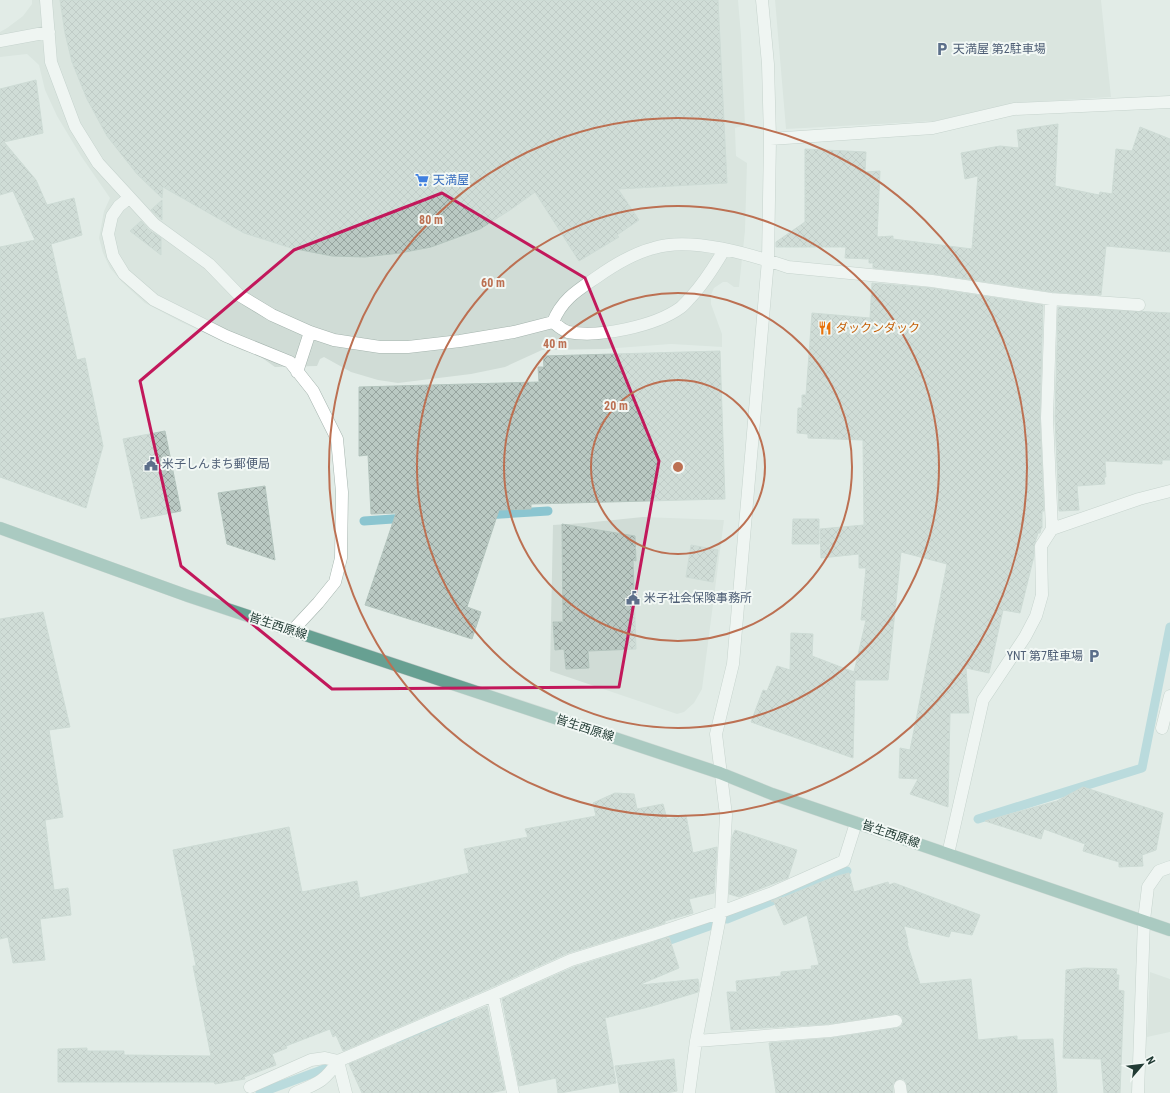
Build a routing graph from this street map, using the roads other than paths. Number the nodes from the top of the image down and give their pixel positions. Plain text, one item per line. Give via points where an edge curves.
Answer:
1 (46, 0) edge
2 (762, 0) edge
3 (48, 32) junction
4 (0, 41) edge
5 (1170, 102) edge
6 (770, 139) junction
7 (129, 198) junction
8 (724, 250) junction
9 (768, 260) junction
10 (1051, 299) junction
11 (1139, 305) dead end
12 (553, 322) junction
13 (310, 332) junction
14 (297, 372) junction
15 (1170, 491) edge
16 (0, 528) edge
17 (1052, 529) junction
18 (292, 631) junction
19 (1170, 696) edge
20 (1162, 728) dead end
21 (720, 773) junction
22 (856, 823) junction
23 (948, 854) junction
24 (1170, 867) edge
25 (721, 912) junction
26 (1144, 920) junction
27 (1170, 930) edge
28 (493, 995) junction
29 (896, 1021) dead end
30 (696, 1041) junction
31 (338, 1061) junction
32 (250, 1087) dead end
33 (295, 1093) edge
34 (346, 1093) edge
35 (513, 1093) edge
36 (689, 1093) edge
37 (1138, 1093) edge

1 - 3 street
2 - 6 street via 768,64
3 - 4 street
3 - 7 street via 51,62 75,126 98,163
5 - 6 street via 1014,109 933,128
6 - 9 street
7 - 13 street via 154,224 209,264 239,295 272,315
7 - 14 street via 112,216 108,234 113,256 124,274 154,300 226,336 290,362
8 - 9 street
8 - 12 street via 675,244 638,253 580,288 561,306
8 - 12 street via 705,280 681,308 662,318 602,334 568,332
9 - 10 street via 788,267 932,281
9 - 21 street via 733,664 716,734
10 - 11 street
10 - 17 street via 1047,418
12 - 13 street via 514,332 408,347 354,344
13 - 14 street
14 - 18 street via 313,391 337,439 342,492 342,558 335,582
15 - 17 street
16 - 18 main road, 皆生西原線
17 - 23 street via 1041,546 1042,595 1036,616 983,700
18 - 21 main road, 皆生西原線
19 - 20 street
21 - 22 main road, 皆生西原線
21 - 25 street via 726,815
22 - 23 main road, 皆生西原線
22 - 25 street via 844,860 772,893
23 - 26 main road, 皆生西原線
24 - 26 street via 1159,871 1148,887
25 - 28 street via 571,960
25 - 30 street
26 - 27 main road, 皆生西原線
26 - 37 street
28 - 31 street
28 - 35 street
29 - 30 street via 830,1031
30 - 36 street
31 - 32 street via 325,1058 311,1060
31 - 33 street via 330,1073 319,1082
31 - 34 street

